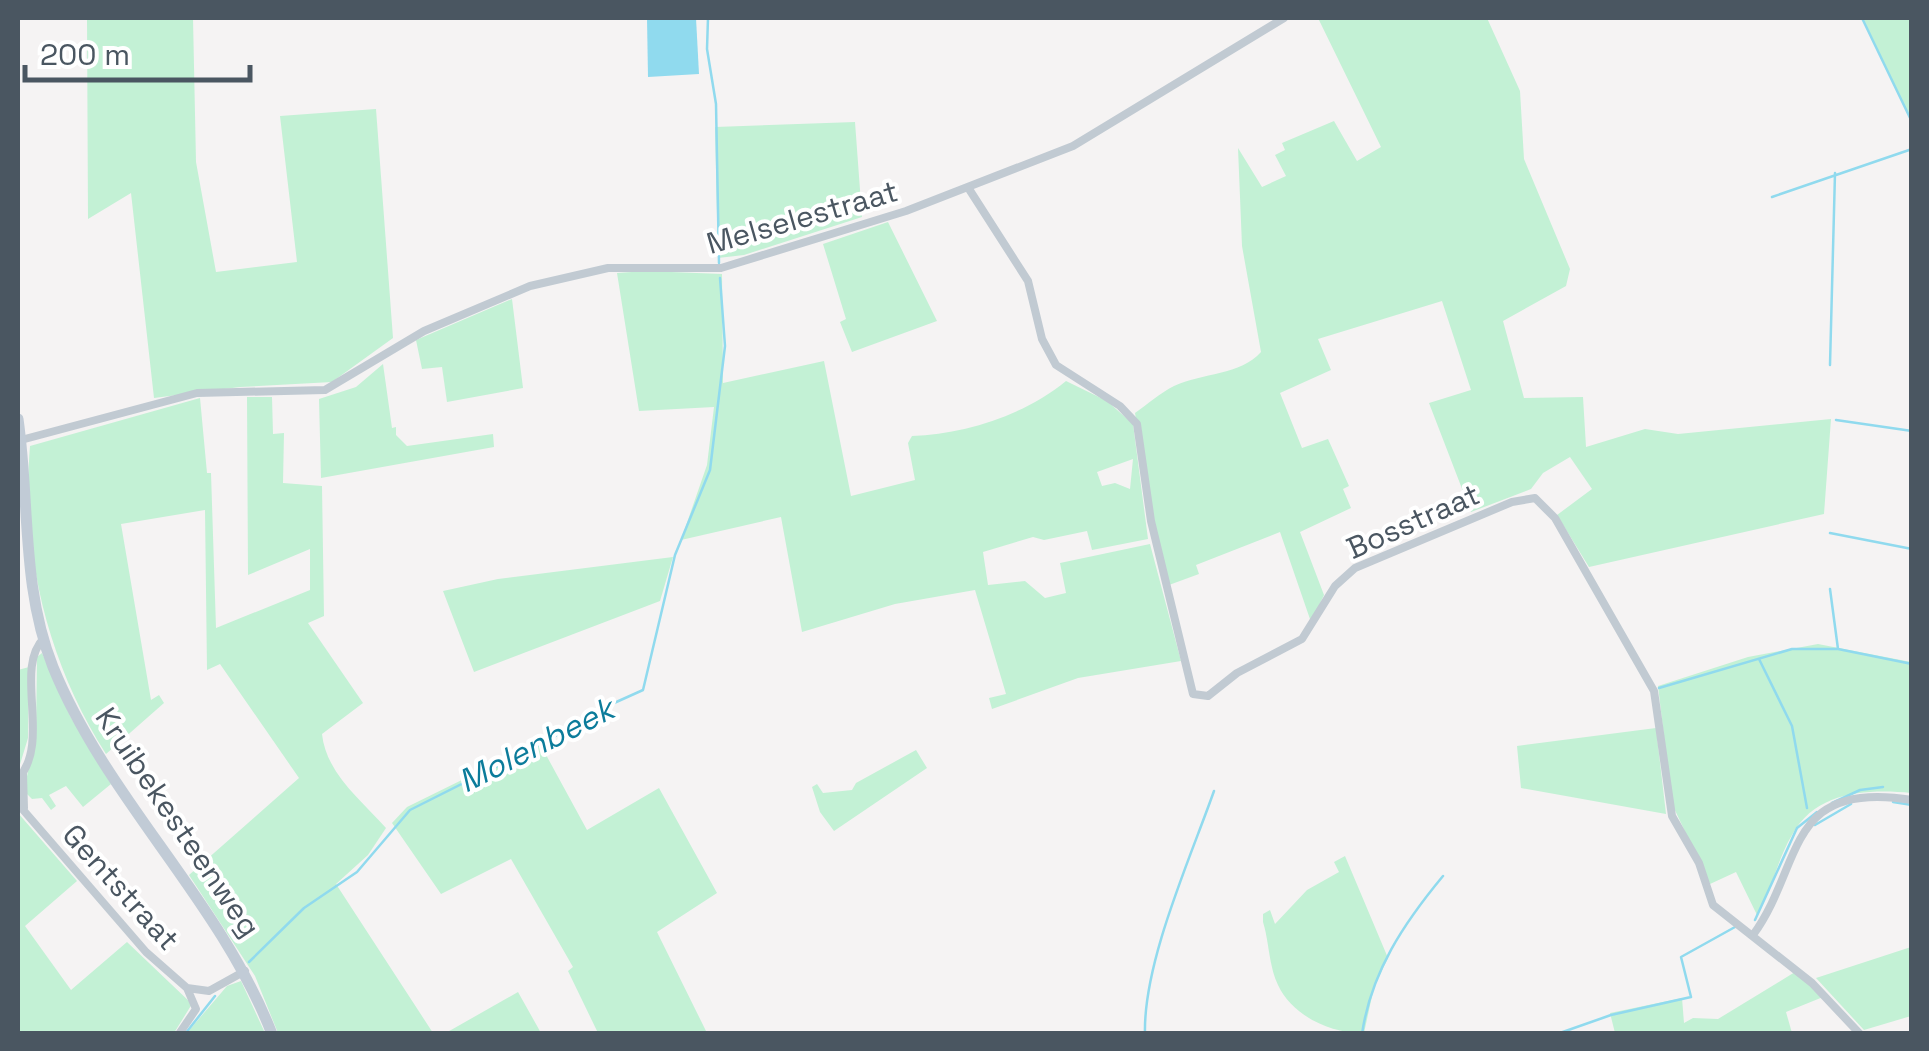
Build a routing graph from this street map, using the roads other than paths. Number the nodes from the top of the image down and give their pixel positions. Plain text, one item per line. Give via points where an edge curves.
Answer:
1 (1284, 18) edge
2 (969, 188) junction
3 (18, 419) edge
4 (21, 440) junction
5 (44, 638) junction
6 (20, 777) edge
7 (1912, 800) edge
8 (18, 804) edge
9 (25, 812) junction
10 (1753, 935) junction
11 (245, 971) junction
12 (187, 988) junction
13 (218, 989) junction
14 (194, 1016) junction
15 (179, 1034) edge
16 (272, 1034) edge
17 (1860, 1034) edge

1 - 2 street, Melselestraat via 1100,132
2 - 4 street, Melselestraat via 737,264 608,268 530,286 424,331 325,390 197,393
2 - 10 street, Bosstraat via 1028,281 1056,366 1120,406 1136,424 1151,522 1194,694 1208,696 1302,639 1336,586 1368,560 1536,498 1555,518 1650,682 1672,816 1713,904
3 - 4 street, Kruibekesteenweg
4 - 5 street, Kruibekesteenweg via 26,537
5 - 6 street, Kruibekesteenweg via 34,658 34,732
5 - 11 street, Kruibekesteenweg via 97,750
6 - 9 street, Gentstraat
7 - 10 street via 1863,796 1807,826
8 - 9 street, Gentstraat
9 - 12 street, Gentstraat via 146,952
10 - 17 street, Bosstraat
11 - 13 street
11 - 16 street, Kruibekesteenweg
12 - 13 street, Gentstraat
12 - 14 street, Gentstraat via 196,1003
13 - 14 street
14 - 15 street

